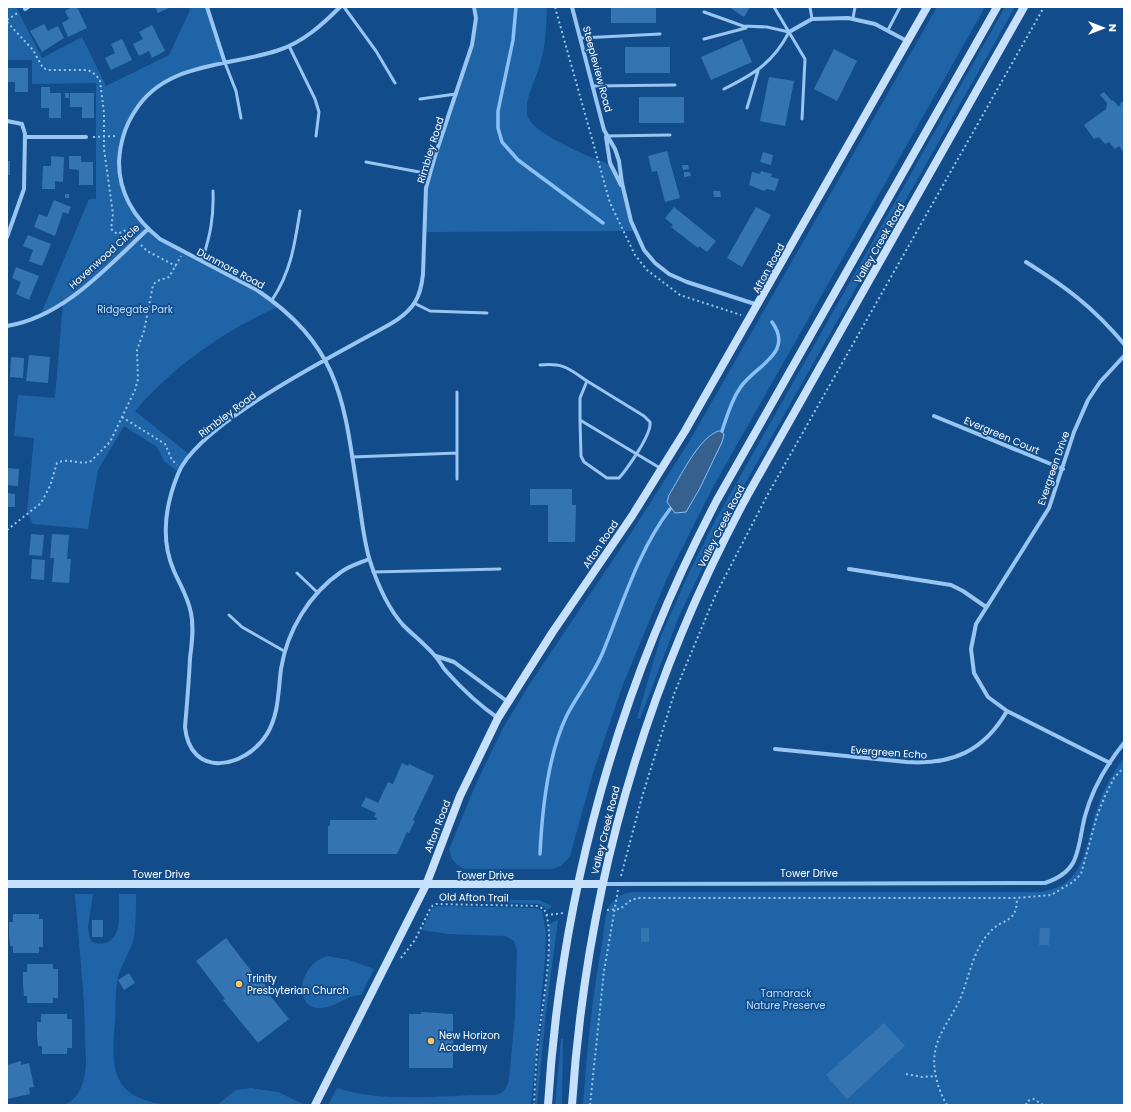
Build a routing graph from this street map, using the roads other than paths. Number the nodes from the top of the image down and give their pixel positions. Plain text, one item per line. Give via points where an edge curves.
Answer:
1 (207, 7) edge
2 (340, 7) edge
3 (344, 7) edge
4 (474, 7) edge
5 (572, 7) edge
6 (774, 7) edge
7 (810, 7) edge
8 (855, 7) edge
9 (900, 7) edge
10 (927, 7) edge
11 (997, 7) edge
12 (1024, 7) edge
13 (704, 12) dead end
14 (853, 18) junction
15 (812, 19) junction
16 (754, 27) junction
17 (888, 30) junction
18 (789, 32) junction
19 (660, 34) dead end
20 (581, 38) junction
21 (704, 39) dead end
22 (908, 41) junction
23 (289, 46) junction
24 (225, 63) junction
25 (758, 71) junction
26 (395, 83) dead end
27 (675, 85) dead end
28 (594, 86) junction
29 (724, 89) dead end
30 (456, 94) junction
31 (420, 99) dead end
32 (747, 108) dead end
33 (241, 118) dead end
34 (802, 119) dead end
35 (7, 122) edge
36 (670, 135) dead end
37 (316, 136) dead end
38 (606, 136) junction
39 (25, 137) junction
40 (86, 137) road end
41 (366, 162) dead end
42 (430, 174) junction
43 (623, 186) junction
44 (213, 191) dead end
45 (300, 211) dead end
46 (148, 229) junction
47 (7, 237) edge
48 (202, 261) junction
49 (1026, 262) dead end
50 (272, 300) junction
51 (414, 303) junction
52 (758, 305) junction
53 (487, 313) dead end
54 (7, 326) edge
55 (1124, 344) edge
56 (1124, 356) edge
57 (325, 360) junction
58 (540, 365) dead end
59 (587, 381) junction
60 (457, 392) dead end
61 (934, 416) dead end
62 (580, 420) junction
63 (457, 453) junction
64 (636, 453) junction
65 (352, 457) junction
66 (661, 469) junction
67 (1063, 469) junction
68 (457, 479) dead end
69 (369, 559) junction
70 (500, 569) dead end
71 (849, 569) dead end
72 (373, 572) junction
73 (297, 573) dead end
74 (318, 593) junction
75 (986, 607) junction
76 (229, 615) dead end
77 (284, 651) junction
78 (436, 656) junction
79 (508, 702) junction
80 (1006, 711) junction
81 (498, 718) junction
82 (1124, 743) edge
83 (775, 749) dead end
84 (1110, 763) junction
85 (7, 884) edge
86 (577, 884) junction
87 (602, 884) junction
88 (426, 885) junction
89 (315, 1105) edge
90 (548, 1105) edge
91 (572, 1105) edge

1 - 24 street
2 - 23 street, Dunmore Road via 303,40
3 - 26 lane via 376,51
4 - 30 street, Rimbley Road via 475,31
5 - 20 street, Steepleview Road
6 - 18 lane
7 - 15 lane
8 - 14 lane
9 - 17 lane
10 - 22 main road, Afton Road
11 - 86 main road, Valley Creek Road via 742,457 686,562 653,636 627,706 599,795
12 - 87 main road, Valley Creek Road via 712,562 674,648 648,718 624,795
13 - 16 lane via 739,25
14 - 15 street
14 - 17 street via 871,22
15 - 18 street
16 - 18 lane via 770,27
16 - 21 lane
17 - 22 street
18 - 25 lane via 780,49
18 - 34 lane via 805,59
19 - 20 lane
20 - 28 street, Steepleview Road
22 - 52 main road, Afton Road
23 - 24 street, Dunmore Road
23 - 37 lane via 315,99 318,112
24 - 33 lane via 236,91
24 - 46 street, Dunmore Road via 173,77 160,85 138,105 126,126 120,154 121,183 135,213
25 - 29 lane
25 - 32 lane
27 - 28 lane
28 - 38 street, Steepleview Road
30 - 31 lane
30 - 42 street, Rimbley Road
35 - 39 street via 22,124
36 - 38 lane
38 - 43 street, Steepleview Road via 617,154
38 - 43 street, Steepleview Road via 610,166
39 - 40 street
39 - 47 street via 24,190
41 - 42 lane
42 - 51 street, Rimbley Road via 425,203 422,284
43 - 52 street, Steepleview Road via 634,231 644,250 655,263 669,274 687,282
44 - 48 lane via 212,229
45 - 50 lane via 288,271
46 - 48 street, Dunmore Road via 160,239
46 - 54 street, Havenwood Circle via 98,275 63,302 41,314
48 - 50 street, Dunmore Road
49 - 55 street via 1080,298
50 - 57 street, Dunmore Road via 310,336
51 - 53 lane via 430,311
51 - 57 street, Rimbley Road via 394,321
52 - 66 main road, Afton Road
56 - 67 street, Evergreen Drive via 1100,382 1088,400 1074,432
57 - 65 street, Dunmore Road via 340,391
57 - 77 street, Rimbley Road via 260,398 200,445 180,468 168,503 165,519 168,553 192,613 186,739 201,760 218,764 233,761 258,746 267,733 278,704
58 - 59 lane via 557,364
59 - 62 lane via 580,398
59 - 64 lane via 650,422 650,430
60 - 63 lane
61 - 67 street, Evergreen Court
62 - 64 lane
62 - 64 lane via 581,456 584,462 607,478 619,478
63 - 65 lane
63 - 68 lane
64 - 66 lane
65 - 69 street, Dunmore Road
66 - 79 main road, Afton Road
67 - 75 street, Evergreen Drive via 1044,518
69 - 72 street, Dunmore Road
69 - 74 street, Rimbley Road via 342,571
70 - 72 lane
71 - 75 street via 951,585
72 - 78 street, Dunmore Road via 402,623
73 - 74 lane
74 - 77 street, Rimbley Road via 295,625
75 - 80 street, Evergreen Drive via 972,636 971,661 980,686 988,697
76 - 77 lane via 242,627
78 - 79 street, Dunmore Road via 454,662
78 - 81 street, Dunmore Road via 445,670
79 - 81 main road, Afton Road
80 - 83 street, Evergreen Echo via 1000,724 986,740 958,757 943,762 926,764
80 - 84 street, Evergreen Drive
81 - 88 main road, Afton Road via 460,796
82 - 84 street, Tower Drive
84 - 87 street, Tower Drive via 1092,797 1074,862 1067,871 1045,883
85 - 88 main road, Tower Drive
86 - 87 main road, Tower Drive
86 - 88 main road, Tower Drive
86 - 90 main road, Valley Creek Road via 559,991
87 - 91 main road, Valley Creek Road via 583,988
88 - 89 main road, Afton Road

